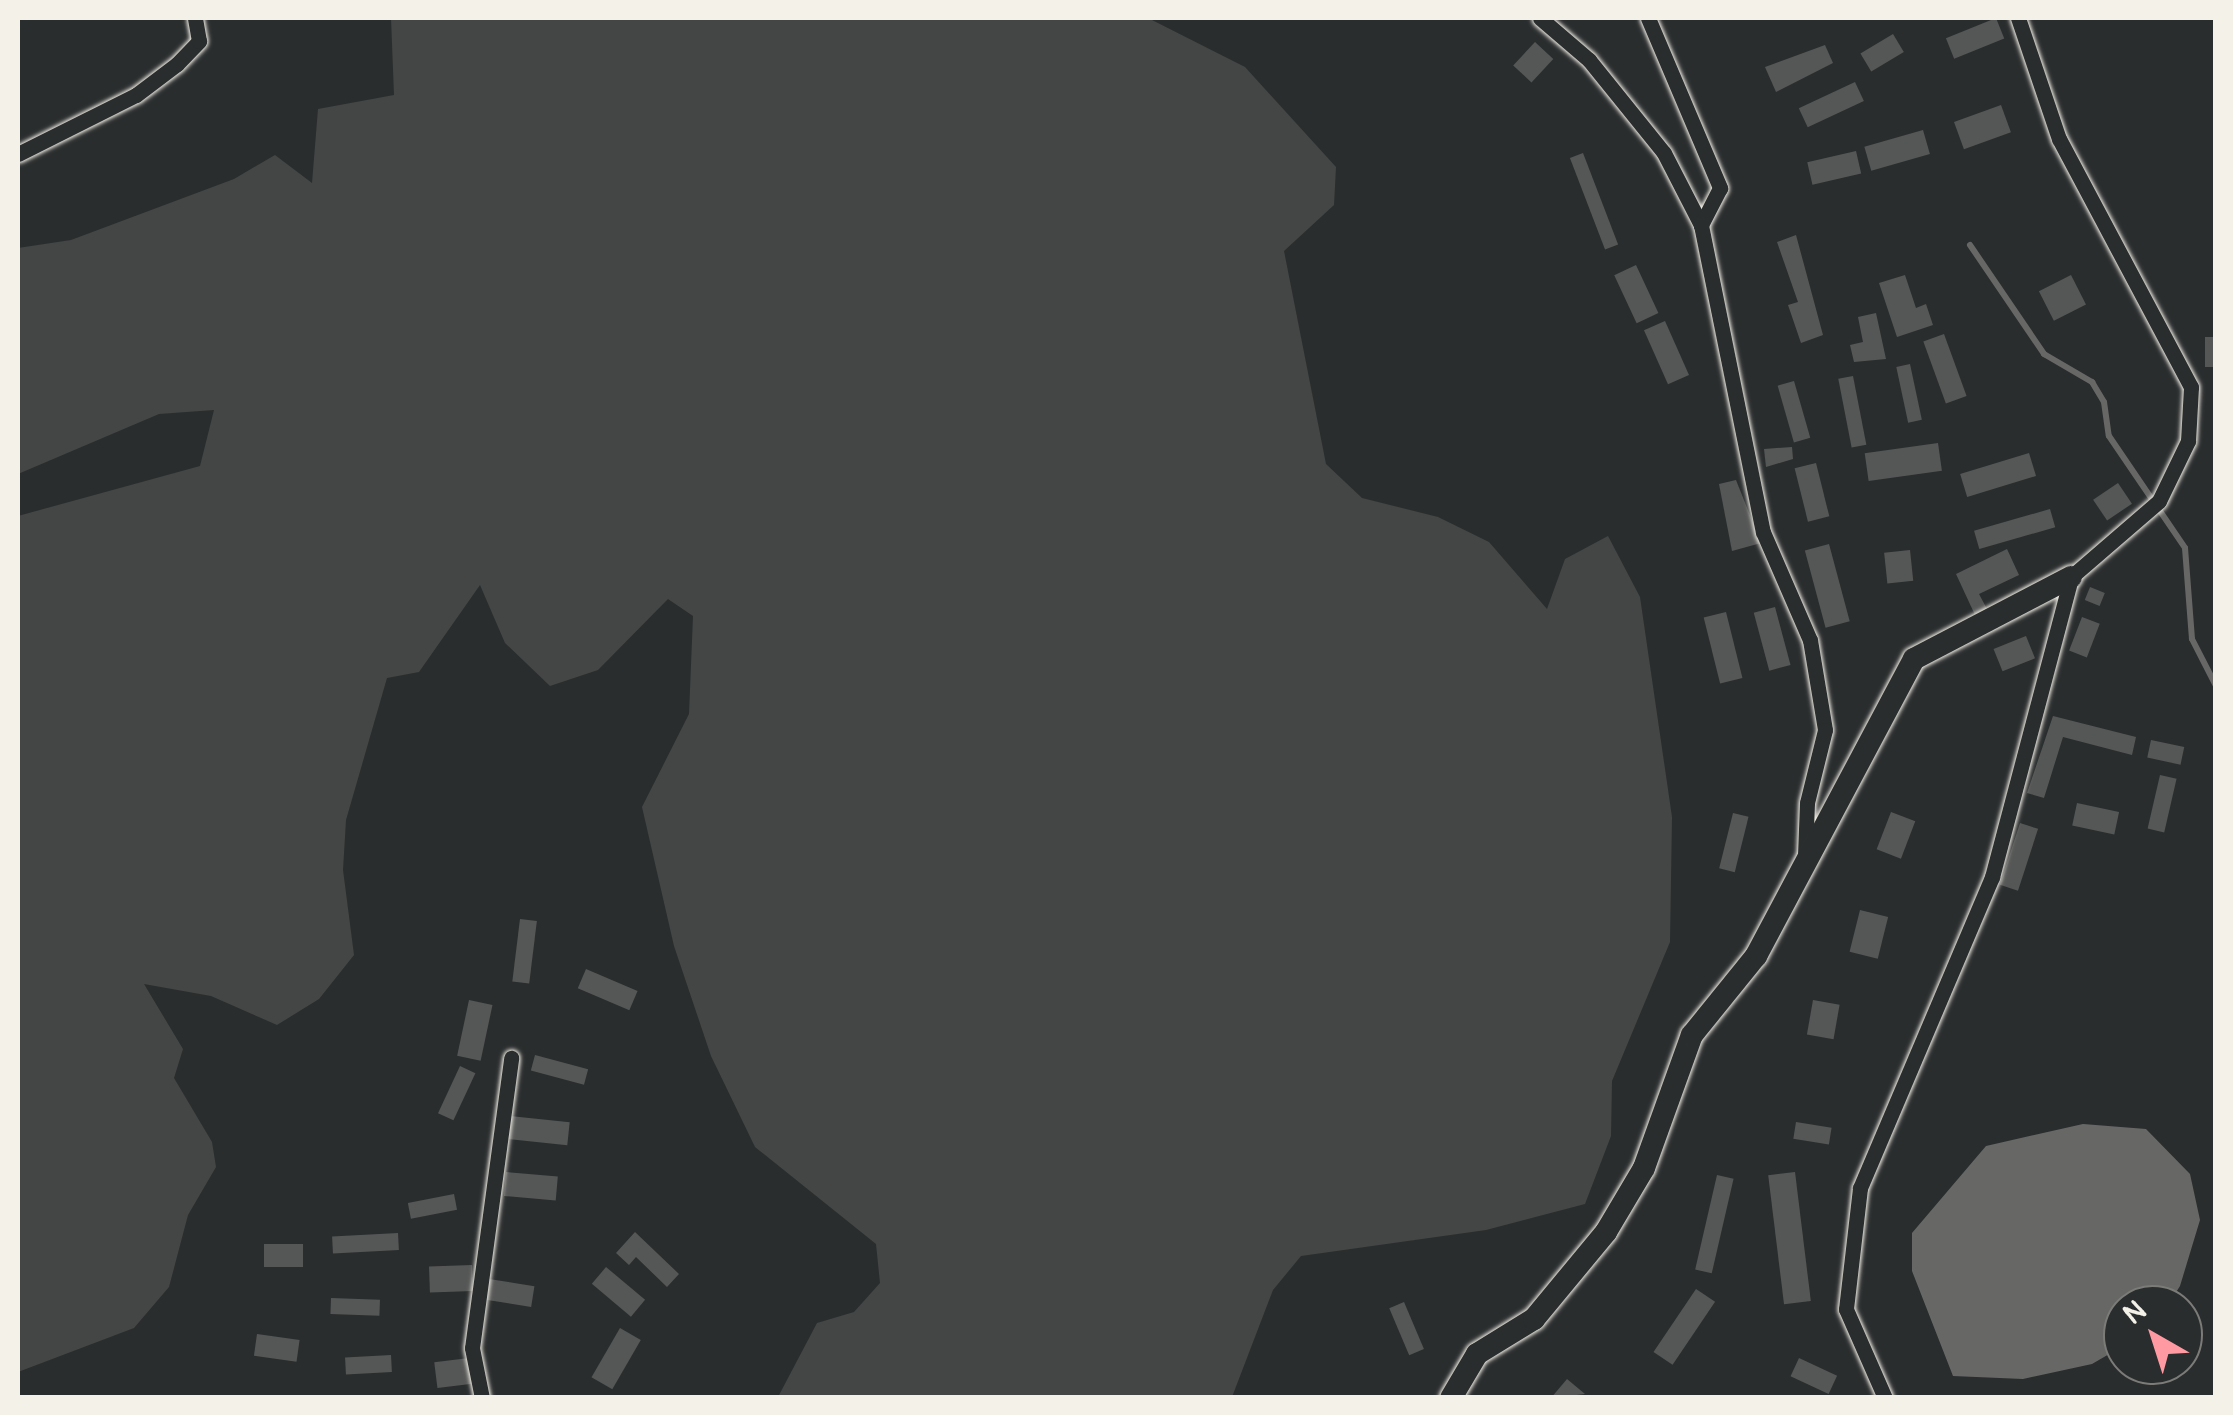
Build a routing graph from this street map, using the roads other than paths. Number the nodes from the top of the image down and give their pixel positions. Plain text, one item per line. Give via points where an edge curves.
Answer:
1 (195, 18) edge
2 (1540, 18) edge
3 (1648, 18) edge
4 (2018, 18) edge
5 (18, 154) edge
6 (1701, 224) junction
7 (2071, 577) junction
8 (1805, 854) junction
9 (512, 1058) dead end
10 (482, 1398) edge
11 (1450, 1398) edge
12 (1885, 1398) edge

1 - 5 street via 198,41 150,85
2 - 6 street via 1590,60 1664,153
3 - 6 street via 1720,188
4 - 7 street via 2059,139 2190,387 2188,441 2158,501
6 - 8 street via 1764,532 1805,625 1825,730 1806,802
7 - 8 street via 1914,659
7 - 12 street via 1992,877 1860,1188 1846,1309
8 - 11 street via 1756,956 1692,1034 1644,1168 1606,1232 1534,1319 1477,1354
9 - 10 street via 472,1348

